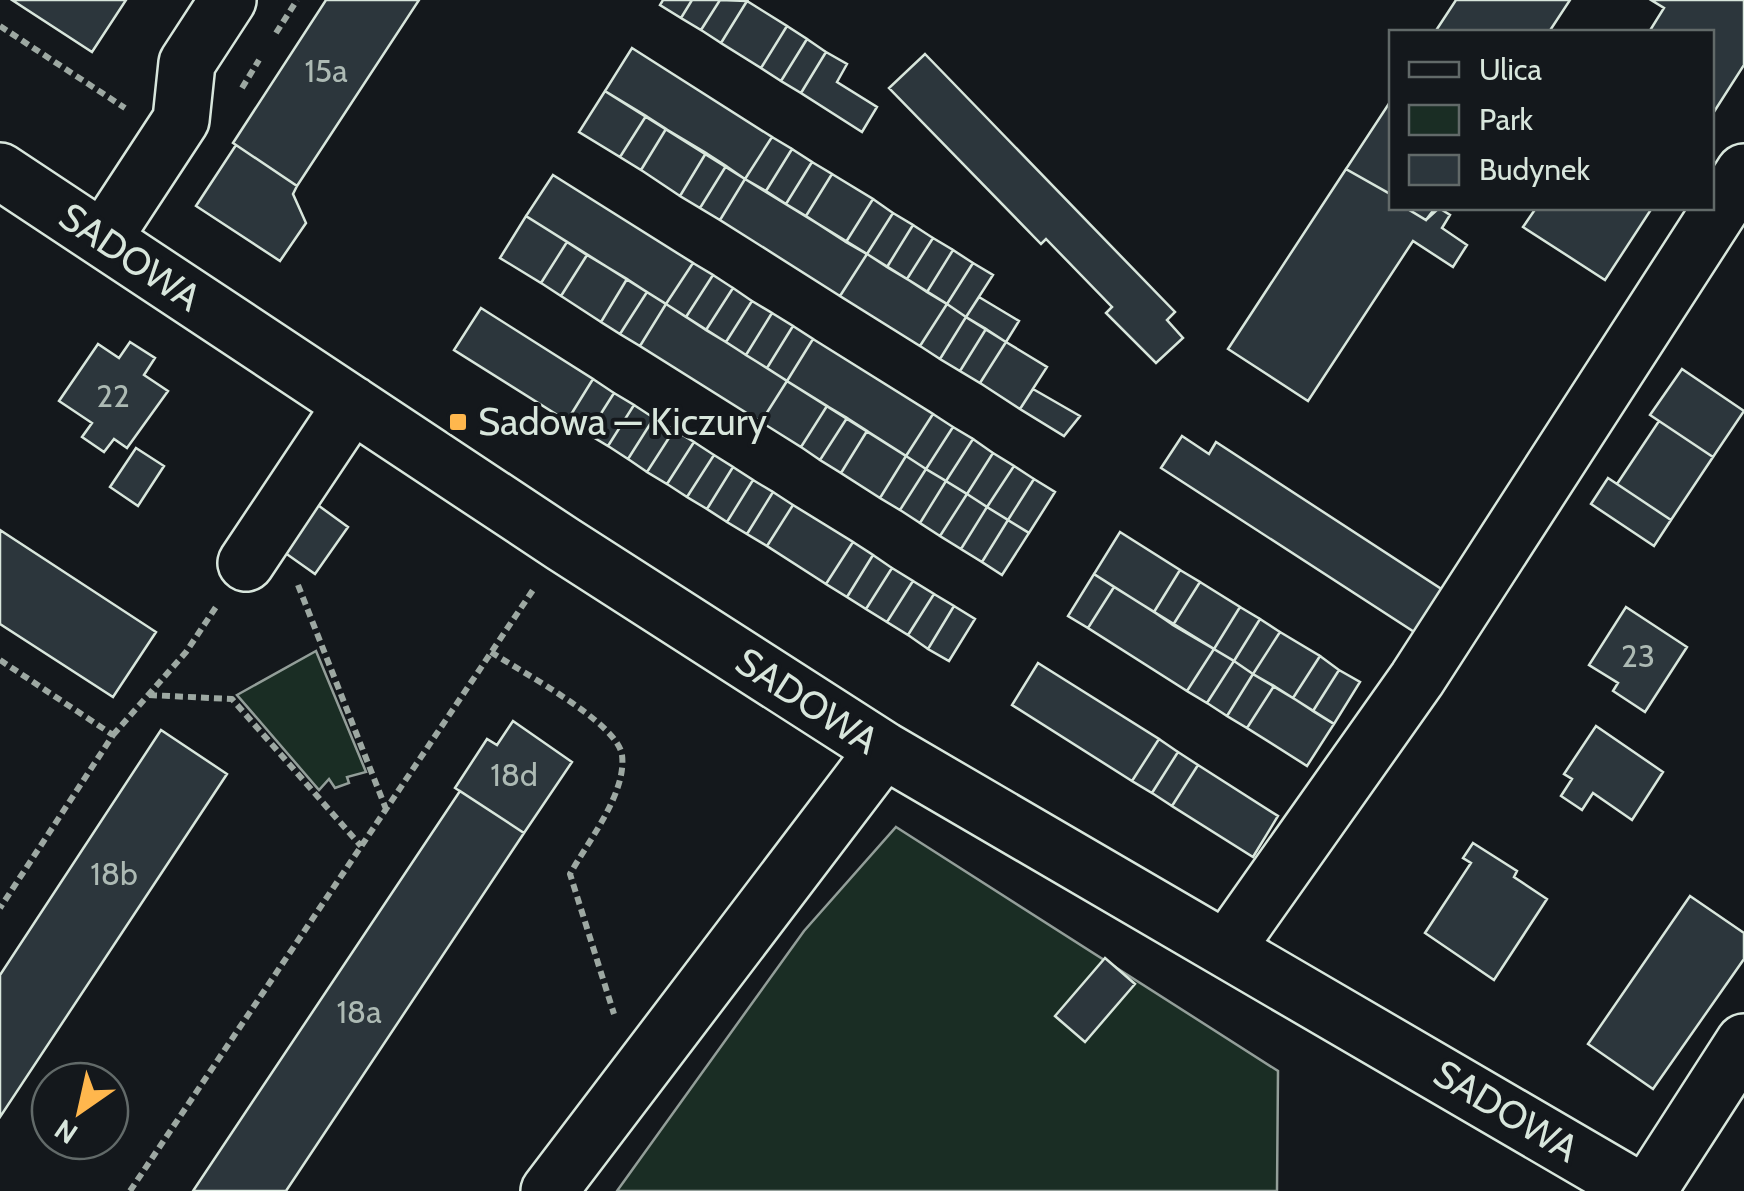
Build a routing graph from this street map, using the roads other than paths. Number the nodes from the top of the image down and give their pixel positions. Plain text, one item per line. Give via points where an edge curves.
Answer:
1 (228, 0) edge
2 (0, 171) edge
3 (1744, 172) edge
4 (103, 239) junction
5 (352, 404) junction
6 (246, 562) road end
7 (884, 750) junction
8 (1227, 948) junction
9 (1744, 1042) edge
10 (550, 1191) edge
11 (1640, 1191) edge
12 (1648, 1191) edge

1 - 4 street via 188,63 181,120
2 - 4 street, SADOWA
3 - 8 street via 1416,679
4 - 5 street, SADOWA
5 - 6 street
5 - 7 street, SADOWA
7 - 8 street, SADOWA
7 - 10 street
8 - 11 street, SADOWA
9 - 12 street

